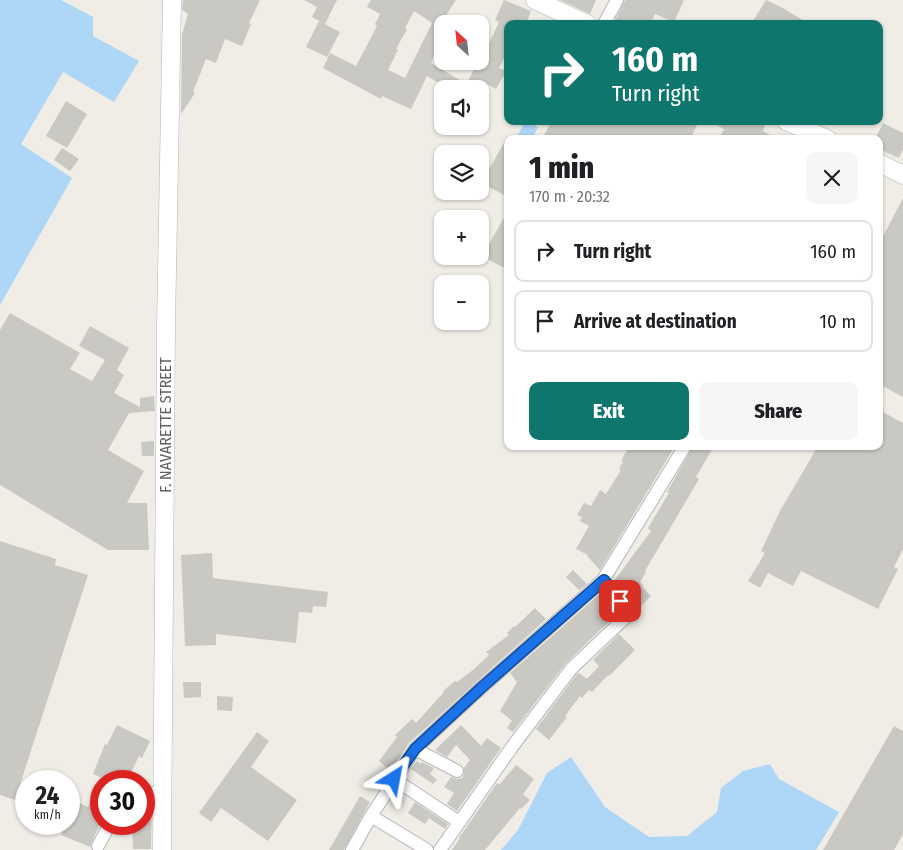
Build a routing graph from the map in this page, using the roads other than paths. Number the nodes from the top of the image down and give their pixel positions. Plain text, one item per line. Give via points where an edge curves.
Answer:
1 (172, 0) edge
2 (535, 0) edge
3 (617, 0) edge
4 (578, 20) edge
5 (606, 20) edge
6 (795, 125) edge
7 (818, 135) edge
8 (883, 165) edge
9 (903, 175) edge
10 (683, 450) edge
11 (604, 580) junction
12 (415, 749) junction
13 (457, 771) dead end
14 (394, 779) junction
15 (162, 791) junction
16 (155, 793) edge
17 (371, 816) junction
18 (458, 822) junction
19 (104, 835) edge
20 (98, 846) dead end
21 (162, 850) edge
22 (352, 850) edge
23 (427, 850) edge
24 (440, 850) edge

1 - 15 main road, F. NAVARETTE STREET
2 - 4 main road
3 - 5 street
6 - 7 main road
8 - 9 main road
10 - 11 street
11 - 12 street
11 - 18 street via 629,611 628,615 571,670
12 - 13 street
12 - 14 street
14 - 17 street
14 - 18 street
15 - 16 street
15 - 21 main road, F. NAVARETTE STREET
17 - 22 street
17 - 23 street
18 - 24 street
19 - 20 street

